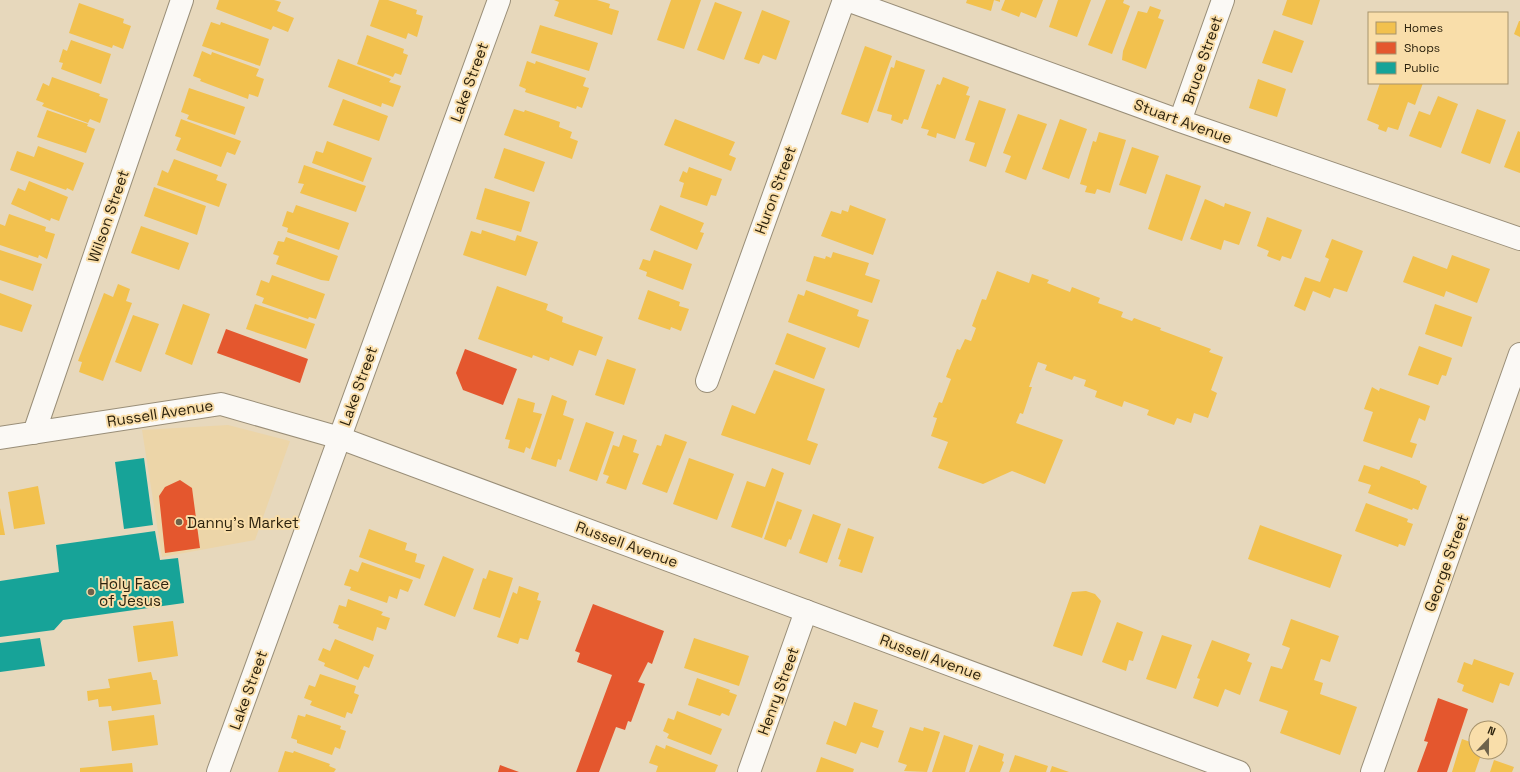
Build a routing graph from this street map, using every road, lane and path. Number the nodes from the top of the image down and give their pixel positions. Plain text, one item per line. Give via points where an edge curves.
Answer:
1 (182, 0) edge
2 (499, 0) edge
3 (844, 0) edge
4 (847, 0) edge
5 (1223, 0) edge
6 (1180, 121) junction
7 (1520, 239) edge
8 (1520, 354) edge
9 (707, 381) dead end
10 (34, 433) junction
11 (0, 438) edge
12 (340, 438) junction
13 (806, 611) junction
14 (218, 772) edge
15 (749, 772) edge
16 (1239, 772) edge
17 (1372, 772) edge

1 - 10 street, Wilson Street
2 - 12 street, Lake Street
3 - 9 street, Huron Street
4 - 6 street, Stuart Avenue
5 - 6 street, Bruce Street
6 - 7 street, Stuart Avenue
8 - 17 street, George Street
10 - 11 street, Russell Avenue
10 - 12 street, Russell Avenue via 221,404
12 - 13 street, Russell Avenue
12 - 14 street, Lake Street
13 - 15 street, Henry Street
13 - 16 street, Russell Avenue

